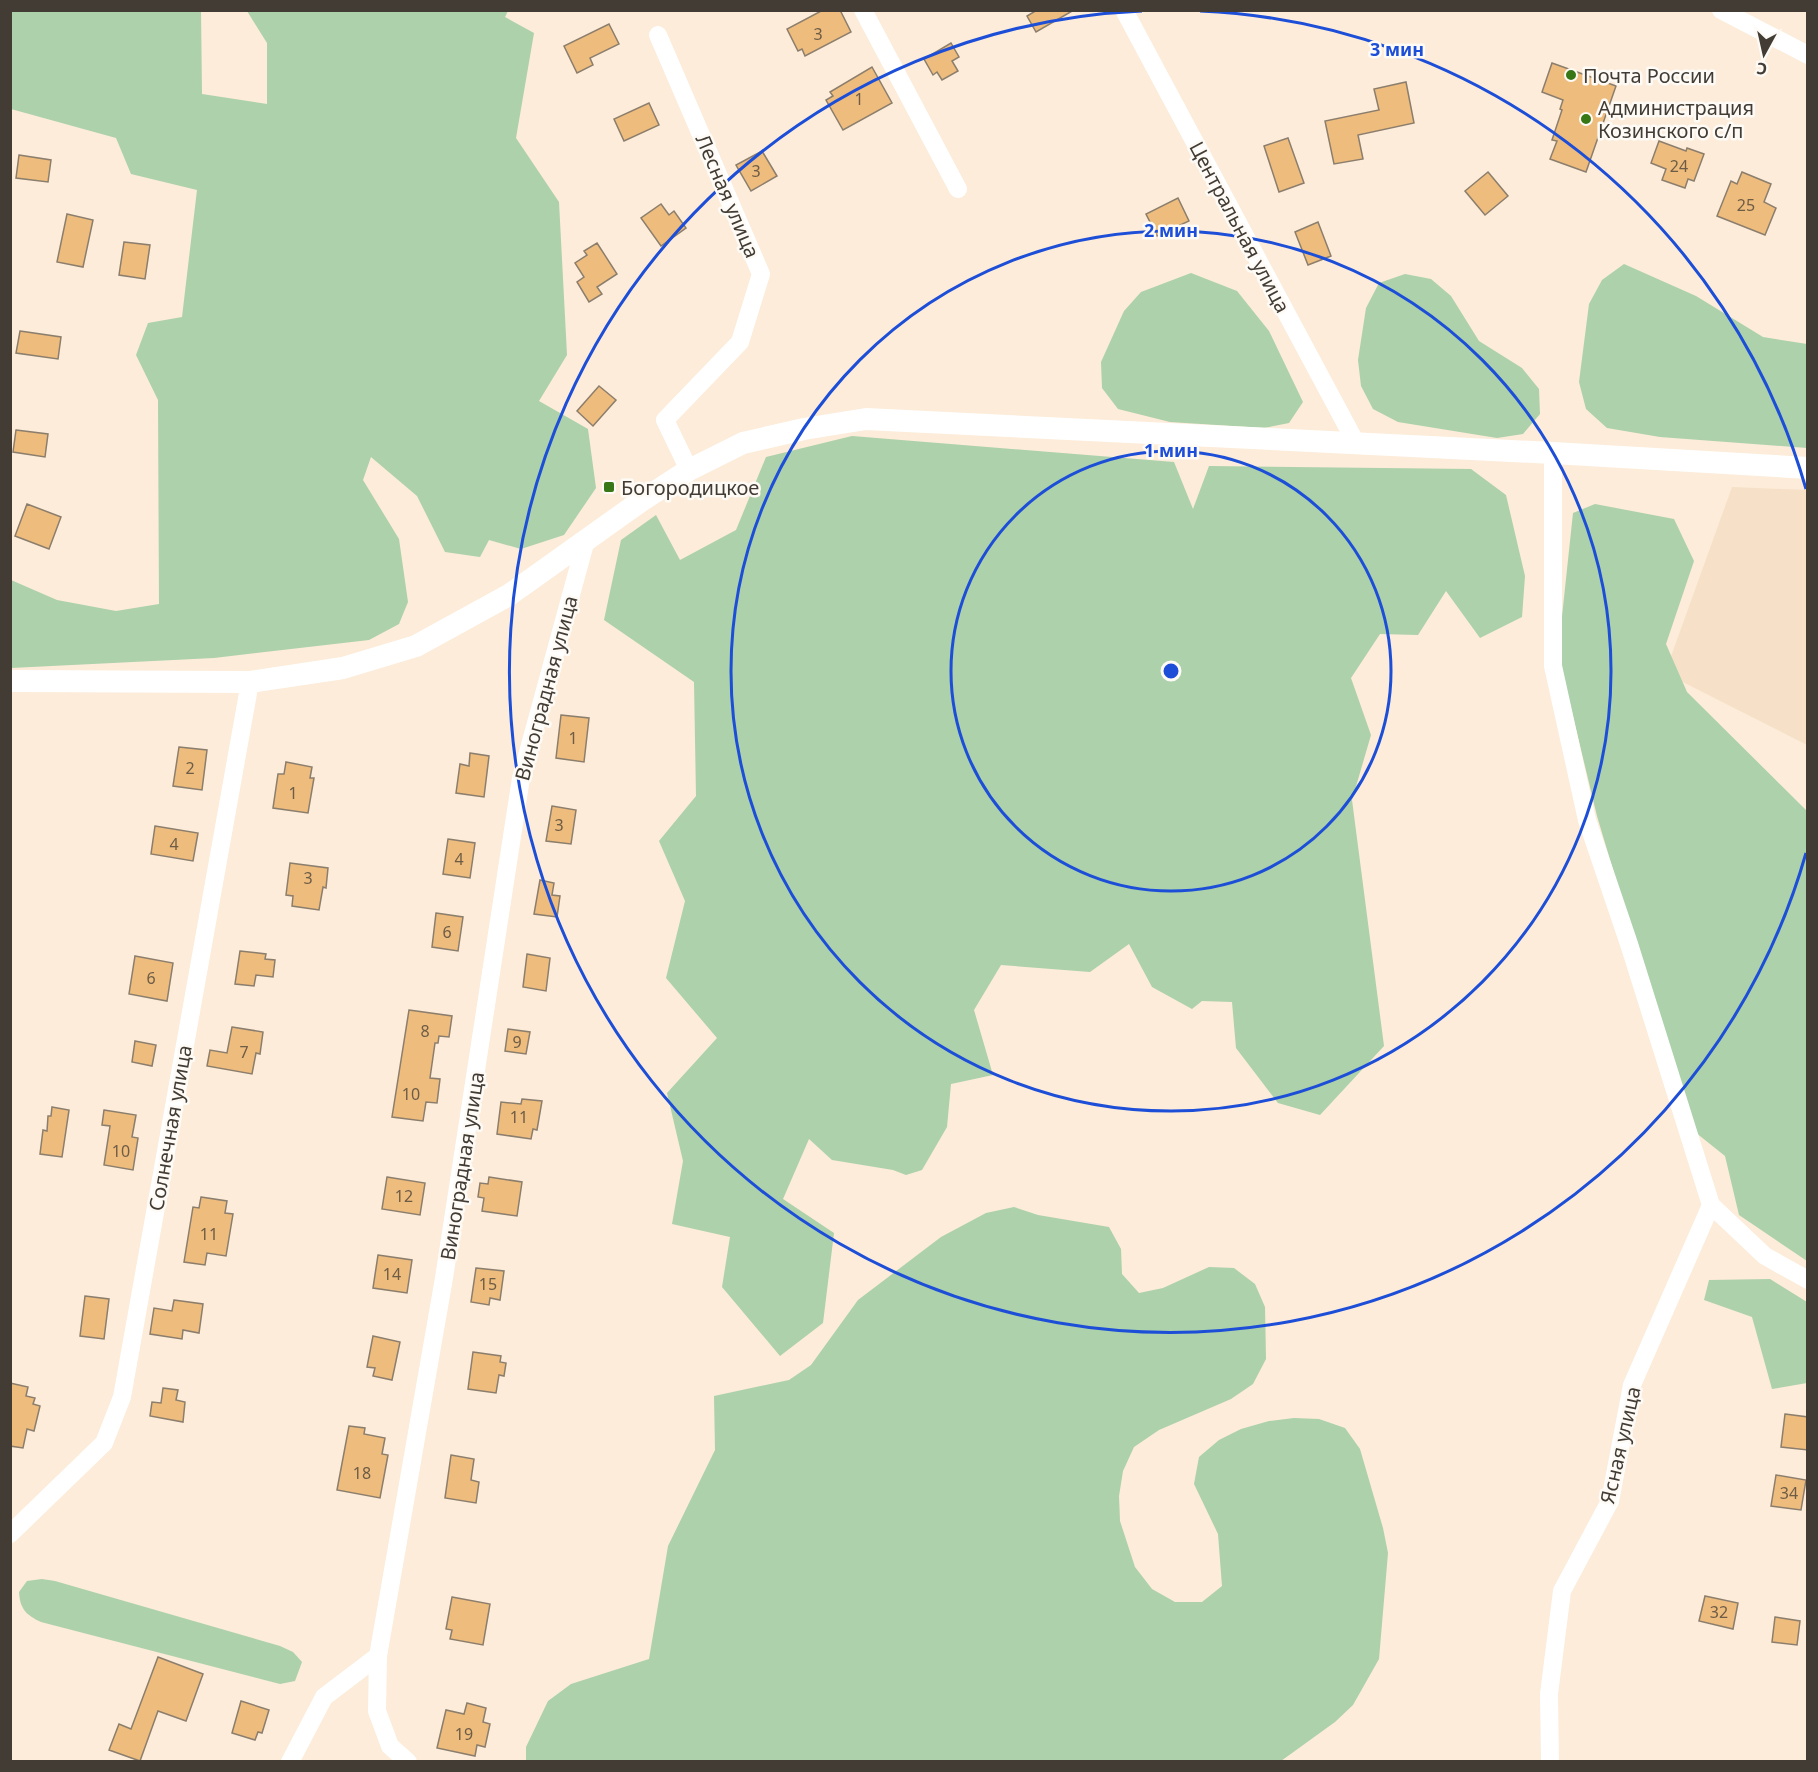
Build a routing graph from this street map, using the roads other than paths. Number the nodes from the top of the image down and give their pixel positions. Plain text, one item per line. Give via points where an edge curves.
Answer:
1 (863, 10) edge
2 (1124, 10) edge
3 (1721, 10) edge
4 (658, 35) dead end
5 (1808, 55) edge
6 (958, 189) dead end
7 (1356, 444) junction
8 (1553, 453) junction
9 (1808, 468) edge
10 (689, 470) junction
11 (586, 540) junction
12 (10, 681) edge
13 (250, 682) junction
14 (1711, 1205) junction
15 (1808, 1280) edge
16 (10, 1534) edge
17 (378, 1656) junction
18 (290, 1761) edge
19 (408, 1761) edge
20 (1551, 1761) edge

1 - 6 street
2 - 7 street, Центральная улица
3 - 5 street
4 - 10 street, Лесная улица via 761,274 740,342 665,420
7 - 8 street
7 - 10 street via 866,419 743,443
8 - 9 street
8 - 14 street via 1553,666 1587,820
10 - 11 street
11 - 13 street via 509,595 416,646 343,668
11 - 17 street, Виноградная улица via 521,778 444,1278
12 - 13 street
13 - 16 street, Солнечная улица via 122,1397 104,1443
14 - 15 street via 1765,1256
14 - 20 street, Ясная улица via 1632,1385 1610,1501 1562,1591 1549,1694
17 - 18 street via 324,1697
17 - 19 street, Виноградная улица via 377,1711 390,1746

